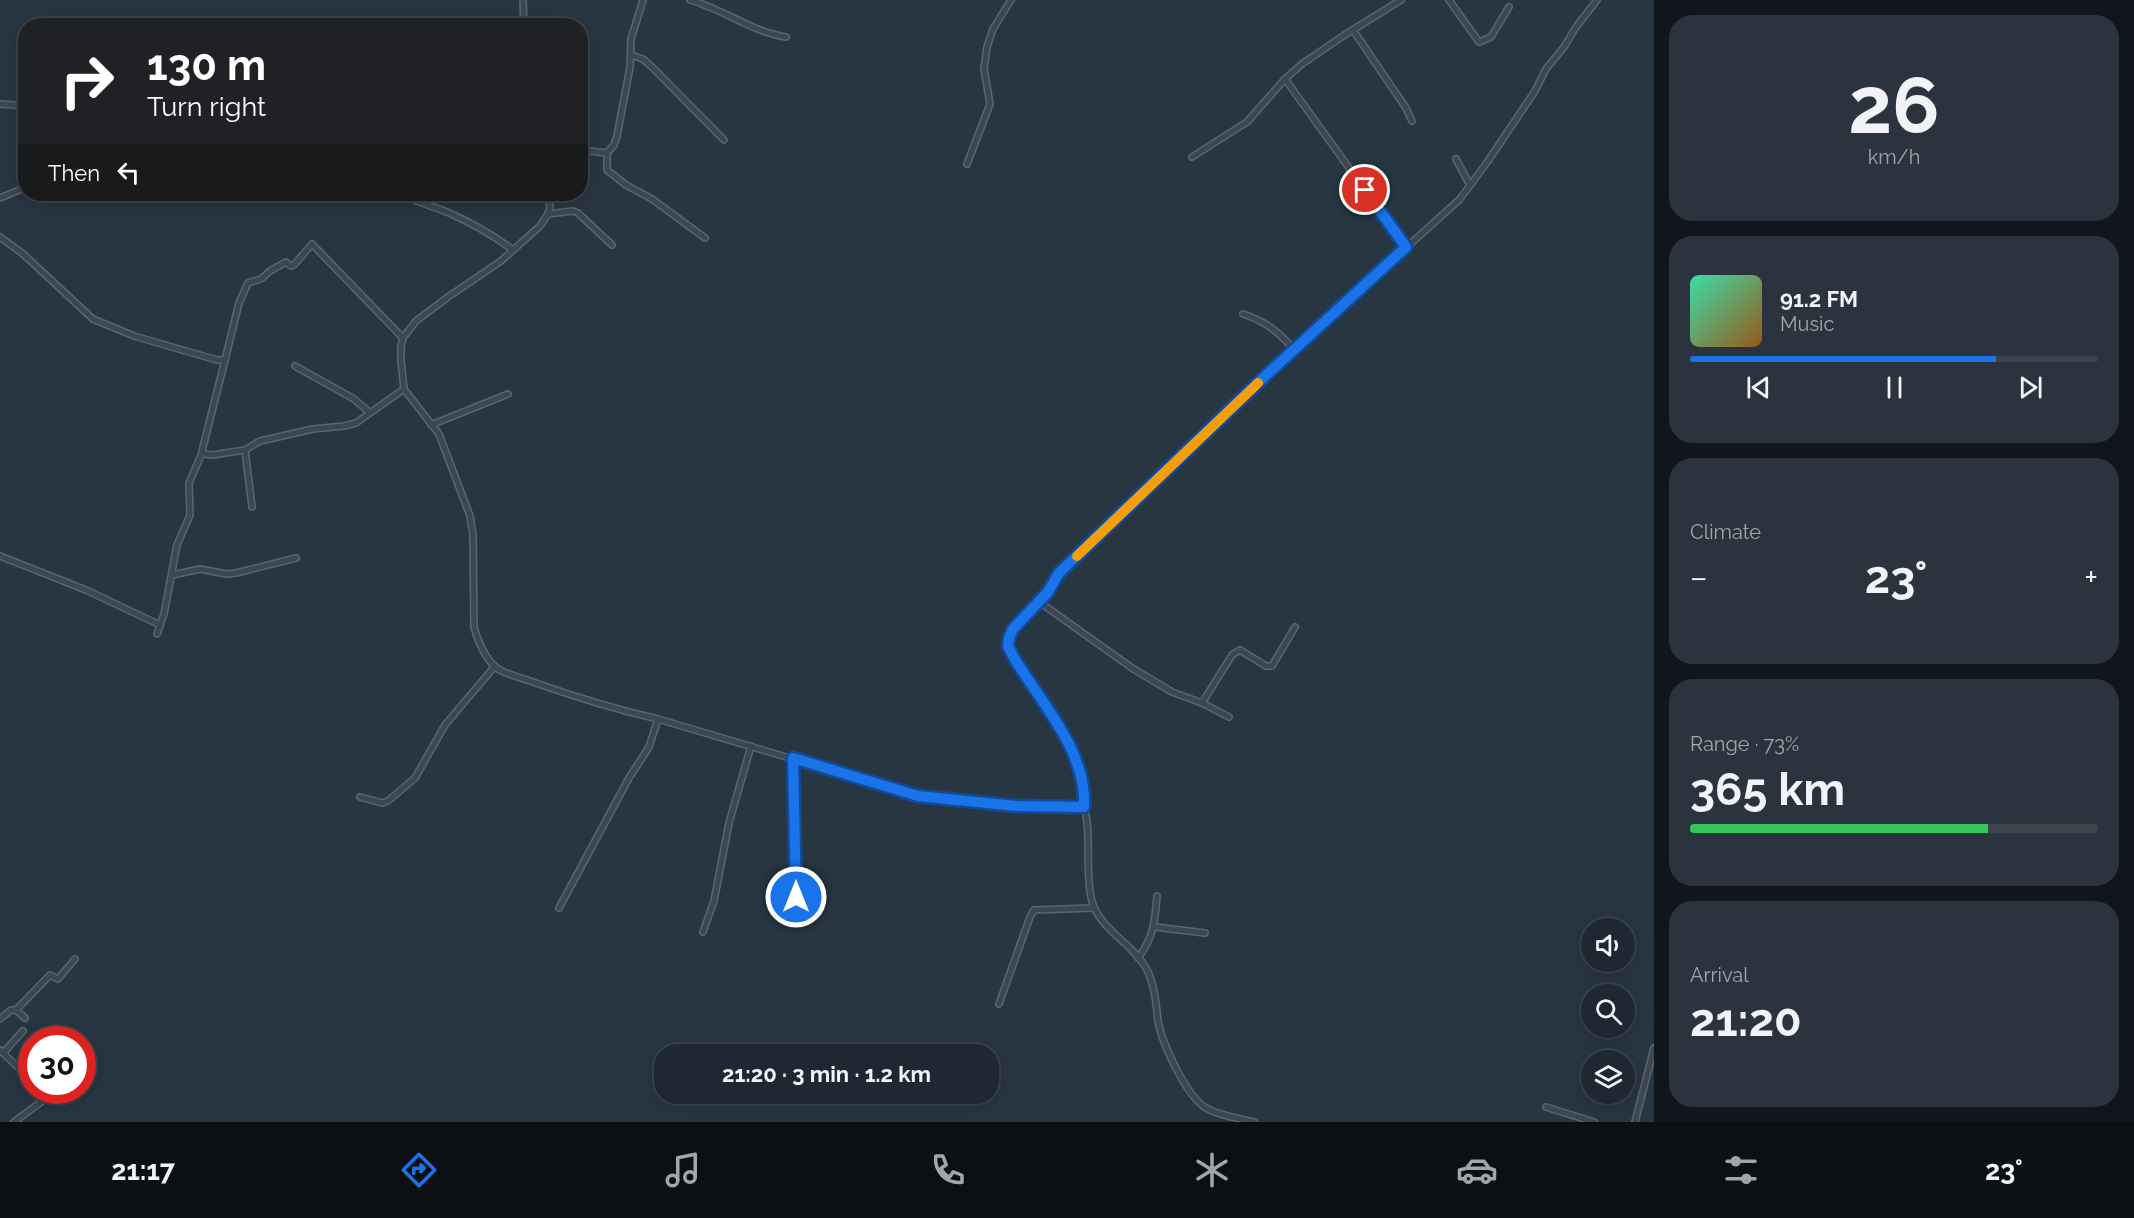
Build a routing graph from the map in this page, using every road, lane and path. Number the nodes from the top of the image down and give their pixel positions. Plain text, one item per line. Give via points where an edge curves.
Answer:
1 (523, 0) edge
2 (643, 0) edge
3 (690, 0) edge
4 (1011, 0) edge
5 (1401, 0) edge
6 (1449, 0) edge
7 (1597, 0) edge
8 (1509, 7) dead end
9 (524, 18) edge
10 (1353, 30) junction
11 (786, 36) dead end
12 (631, 55) junction
13 (1285, 79) junction
14 (0, 104) edge
15 (18, 105) edge
16 (1412, 121) dead end
17 (724, 140) dead end
18 (588, 151) edge
19 (607, 153) junction
20 (1192, 157) dead end
21 (1456, 159) dead end
22 (967, 164) dead end
23 (1470, 184) junction
24 (18, 190) edge
25 (0, 198) edge
26 (415, 201) edge
27 (549, 201) edge
28 (548, 214) junction
29 (0, 237) edge
30 (705, 238) dead end
31 (612, 245) dead end
32 (1406, 247) junction
33 (513, 250) junction
34 (1243, 314) dead end
35 (403, 338) junction
36 (1294, 349) junction
37 (225, 360) junction
38 (295, 366) dead end
39 (404, 390) junction
40 (508, 394) dead end
41 (369, 412) junction
42 (432, 425) junction
43 (245, 450) junction
44 (202, 453) junction
45 (252, 507) dead end
46 (0, 556) edge
47 (296, 558) dead end
48 (172, 575) junction
49 (1038, 601) junction
50 (160, 625) junction
51 (1295, 627) dead end
52 (157, 634) dead end
53 (495, 666) junction
54 (1202, 703) junction
55 (1229, 717) dead end
56 (658, 719) junction
57 (751, 746) junction
58 (793, 758) junction
59 (360, 797) dead end
60 (1084, 807) junction
61 (1156, 896) dead end
62 (796, 897) dead end
63 (559, 908) dead end
64 (1094, 908) junction
65 (1155, 927) junction
66 (703, 932) dead end
67 (1205, 933) dead end
68 (1138, 958) junction
69 (75, 959) dead end
70 (999, 1004) dead end
71 (16, 1011) junction
72 (25, 1018) dead end
73 (0, 1019) edge
74 (18, 1036) edge
75 (1654, 1048) edge
76 (2, 1051) edge
77 (18, 1067) edge
78 (38, 1104) edge
79 (1546, 1107) dead end
80 (14, 1122) edge
81 (1254, 1122) edge
82 (1594, 1122) edge
83 (1635, 1122) edge

1 - 9 street
2 - 12 street via 631,39
3 - 11 street
4 - 22 street via 987,47 984,69 990,104
5 - 10 street
6 - 8 street via 1479,42 1491,37
7 - 23 street
10 - 13 street
10 - 16 street
12 - 17 street via 644,59
12 - 19 street via 617,136
13 - 20 street via 1247,122
13 - 32 street
14 - 15 street
18 - 19 street
19 - 30 street via 607,170
21 - 23 street
23 - 32 street
24 - 25 street
26 - 33 street via 475,226
27 - 28 street
28 - 31 street via 578,213
28 - 33 street
29 - 37 street via 93,319 158,344
32 - 36 street
33 - 35 street via 416,321
34 - 36 street via 1273,327
35 - 37 street via 312,244 294,265 279,264 261,279 248,283
35 - 39 street via 400,361
36 - 49 street via 1059,573
37 - 44 street
38 - 41 street via 354,399
39 - 41 street
39 - 42 street
40 - 42 street
41 - 43 street via 356,423 260,441
42 - 53 street via 445,447 470,516 474,627 477,640
43 - 44 street
43 - 45 street
44 - 48 street via 189,483 190,515 177,545
46 - 50 street
47 - 48 street via 236,573 200,569
48 - 50 street
49 - 54 street via 1132,668 1172,692
49 - 60 street via 1013,629 1008,646 1068,743 1083,780
50 - 52 street
51 - 54 street via 1272,666 1240,650 1232,655
53 - 56 street via 556,690
53 - 59 street via 445,725 415,778 388,801
54 - 55 street
56 - 57 street
56 - 63 street via 649,747
57 - 58 street
57 - 66 street
58 - 60 street via 918,796 1016,806
58 - 62 street
60 - 64 street
61 - 65 street
64 - 68 street via 1101,921
64 - 70 street via 1034,910
65 - 67 street
65 - 68 street
68 - 81 street via 1157,1001 1162,1040 1179,1074 1204,1107
69 - 71 street via 58,978 51,975
71 - 72 street
71 - 73 street via 11,1010
74 - 76 street
75 - 83 street
76 - 77 street
78 - 80 street
79 - 82 street

